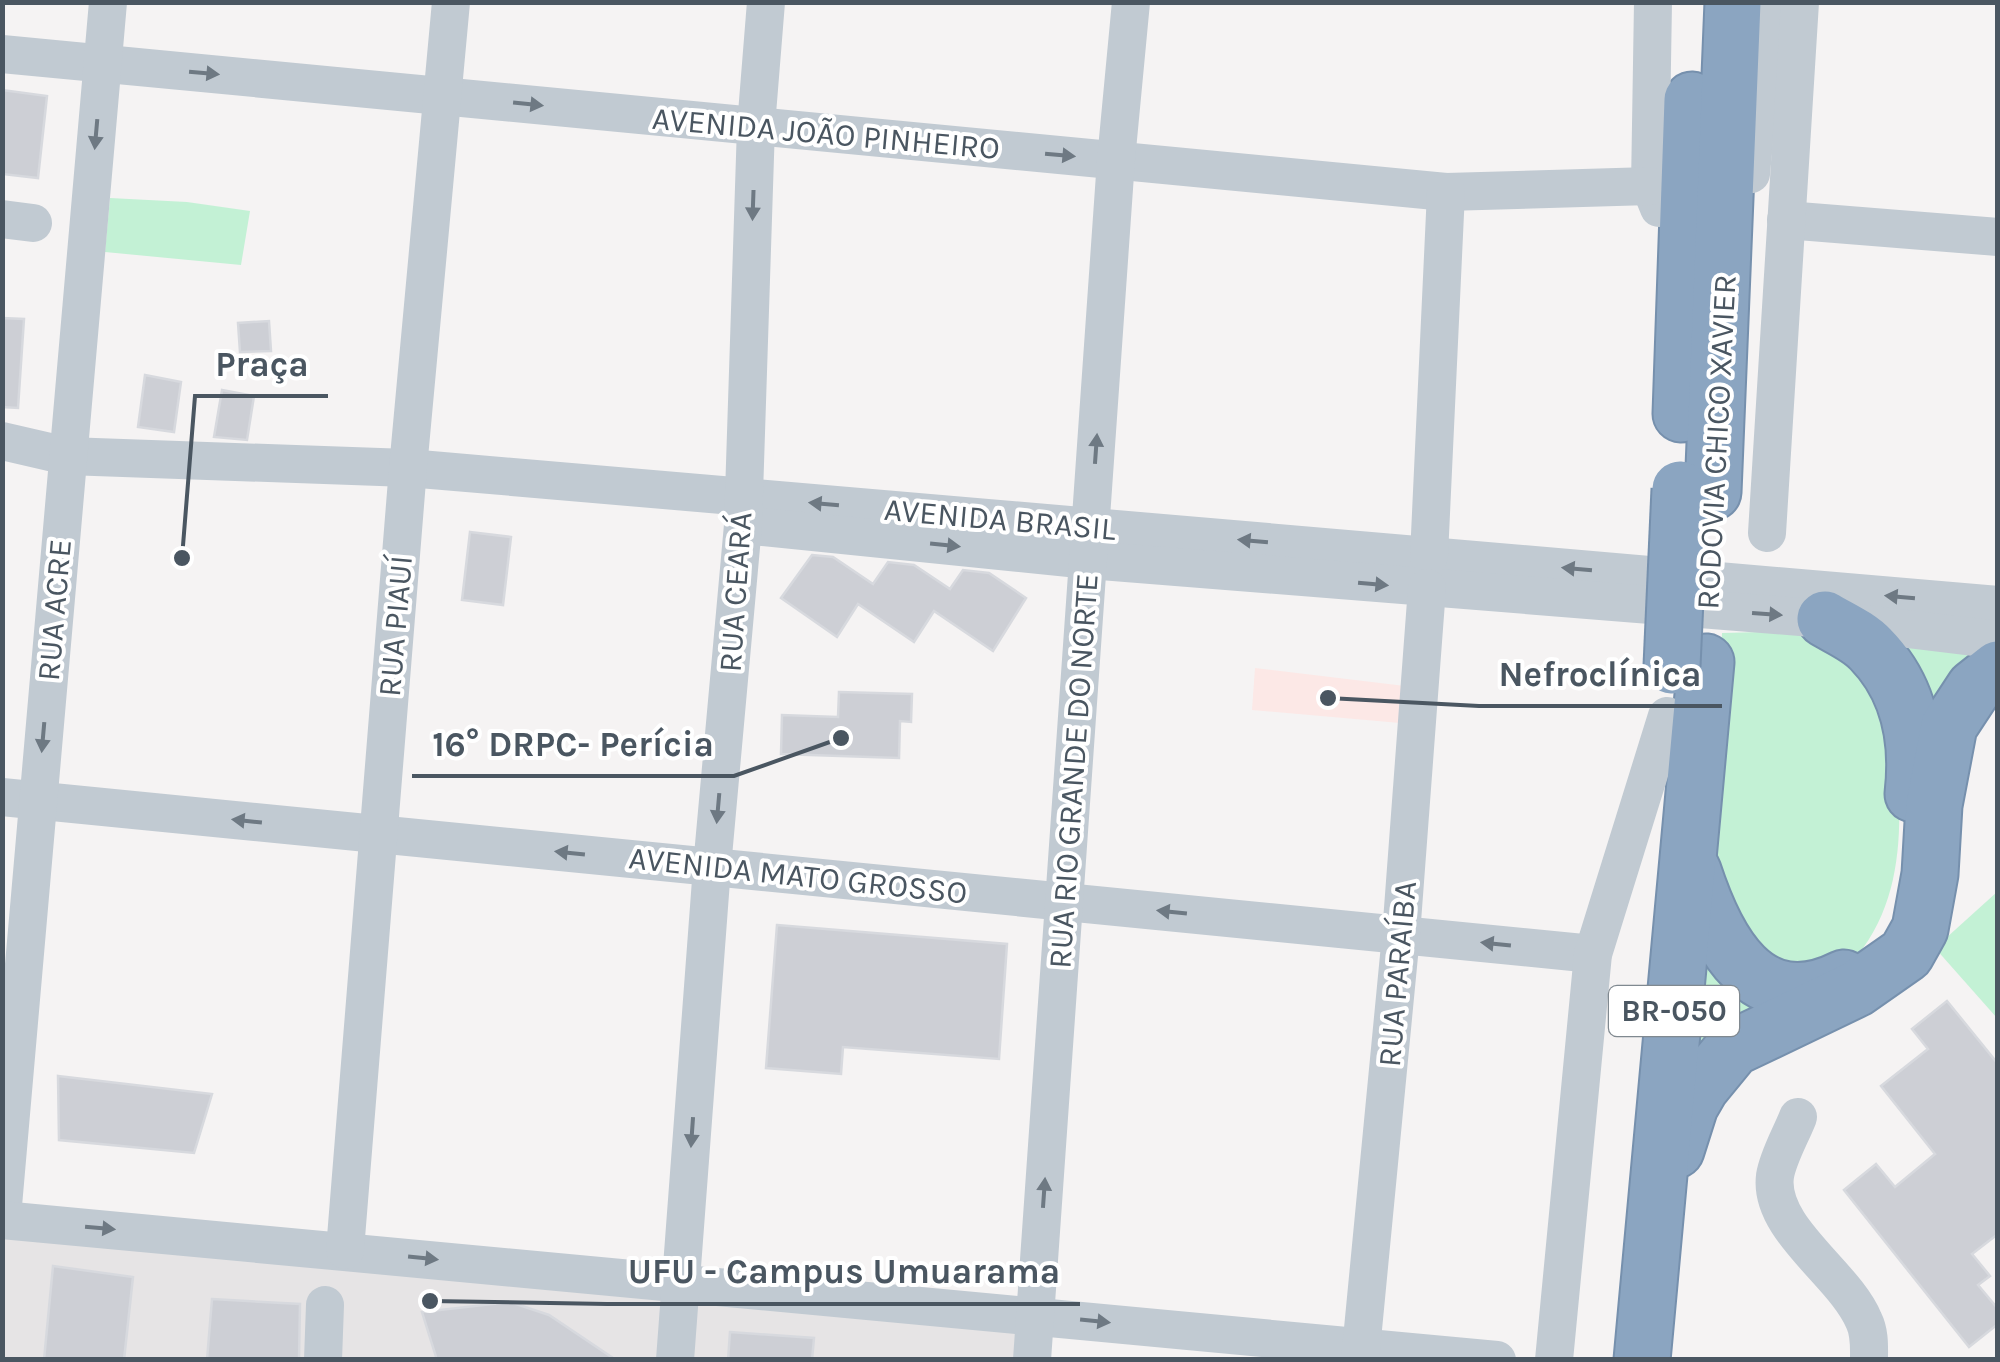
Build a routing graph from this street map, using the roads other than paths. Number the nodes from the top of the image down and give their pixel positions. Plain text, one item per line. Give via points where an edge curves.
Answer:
1 (108, 2) edge
2 (450, 2) edge
3 (766, 2) edge
4 (1131, 2) edge
5 (1652, 2) edge
6 (1697, 2) edge
7 (1733, 2) edge
8 (1767, 2) edge
9 (1800, 2) edge
10 (2, 54) edge
11 (102, 64) junction
12 (442, 96) junction
13 (756, 126) junction
14 (1116, 160) junction
15 (1650, 186) junction
16 (1446, 192) junction
17 (1786, 220) junction
18 (1998, 237) edge
19 (1684, 266) junction
20 (1722, 318) junction
21 (2, 441) edge
22 (67, 456) junction
23 (408, 468) junction
24 (1696, 491) junction
25 (743, 511) junction
26 (1768, 533) dead end
27 (1090, 543) junction
28 (1428, 572) junction
29 (1998, 605) edge
30 (1825, 619) junction
31 (1998, 640) edge
32 (1998, 669) edge
33 (1681, 682) junction
34 (20, 799) edge
35 (378, 834) junction
36 (1688, 858) junction
37 (712, 867) junction
38 (1063, 902) junction
39 (1401, 935) junction
40 (1593, 954) junction
41 (1798, 1117) dead end
42 (1655, 1214) junction
43 (2, 1219) edge
44 (345, 1250) junction
45 (680, 1283) junction
46 (326, 1305) dead end
47 (1037, 1315) junction
48 (1636, 1352) edge
49 (1360, 1353) edge
50 (322, 1360) edge
51 (675, 1360) edge
52 (1032, 1360) edge
53 (1497, 1360) edge
54 (1554, 1360) edge
55 (1869, 1360) edge

1 - 11 street, RUA ACRE
2 - 12 street, RUA PIAUÍ
3 - 13 street, RUA CEARÁ
4 - 14 street, RUA RIO GRANDE DO NORTE
5 - 15 street
6 - 19 highway, RODOVIA CHICO XAVIER / BR-050
7 - 20 highway, RODOVIA CHICO XAVIER / BR-050
8 - 20 street via 1746,220
9 - 17 street
10 - 11 street, AVENIDA JOÃO PINHEIRO
11 -> 12 street, AVENIDA JOÃO PINHEIRO
11 -> 22 street, RUA ACRE
12 -> 13 street, AVENIDA JOÃO PINHEIRO
12 - 23 street, RUA PIAUÍ
13 -> 14 street, AVENIDA JOÃO PINHEIRO
13 -> 25 street, RUA CEARÁ
14 - 16 street, AVENIDA JOÃO PINHEIRO
27 -> 14 street, RUA RIO GRANDE DO NORTE
15 - 16 street, AVENIDA JOÃO PINHEIRO
15 - 19 street
16 - 28 street, RUA PARAÍBA
17 - 18 street
17 - 26 street
19 - 24 highway, RODOVIA CHICO XAVIER / BR-050
20 - 24 highway, RODOVIA CHICO XAVIER / BR-050
21 - 22 street, AVENIDA BRASIL
22 - 23 street, AVENIDA BRASIL
22 -> 34 street, RUA ACRE
23 - 25 street, AVENIDA BRASIL
23 - 35 street, RUA PIAUÍ
24 - 33 highway, RODOVIA CHICO XAVIER / BR-050
25 - 27 street, AVENIDA BRASIL
25 -> 37 street, RUA CEARÁ
27 - 28 street, AVENIDA BRASIL
27 - 38 street, RUA RIO GRANDE DO NORTE
29 -> 28 street, AVENIDA BRASIL
28 -> 30 street, AVENIDA BRASIL
28 - 39 street, RUA PARAÍBA
30 - 31 street, AVENIDA BRASIL
30 - 36 highway via 1869,646 1914,727 1903,881 1885,942 1839,981 1804,990 1772,986 1744,970 1721,942
32 - 42 highway via 1974,688 1948,726 1920,929 1906,954 1856,989 1726,1055 1690,1106
33 - 36 highway, RODOVIA CHICO XAVIER / BR-050
33 - 40 street
33 - 48 highway, RODOVIA CHICO XAVIER / BR-050
35 -> 34 street, AVENIDA MATO GROSSO
34 - 43 street, RUA ACRE
37 -> 35 street, AVENIDA MATO GROSSO
35 - 44 street, RUA PIAUÍ
36 - 42 highway, RODOVIA CHICO XAVIER / BR-050
37 - 38 street, AVENIDA MATO GROSSO
37 -> 45 street, RUA CEARÁ
39 -> 38 street, AVENIDA MATO GROSSO
47 -> 38 street, RUA RIO GRANDE DO NORTE
40 -> 39 street, AVENIDA MATO GROSSO
39 - 49 street, RUA PARAÍBA
40 - 54 street
41 - 55 street via 1775,1174 1775,1196 1864,1320
42 - 48 highway, RODOVIA CHICO XAVIER / BR-050
43 -> 44 street
44 -> 45 street
45 - 47 street
45 - 51 street, RUA CEARÁ
46 - 50 street
47 -> 49 street
47 - 52 street, RUA RIO GRANDE DO NORTE
49 - 53 street

